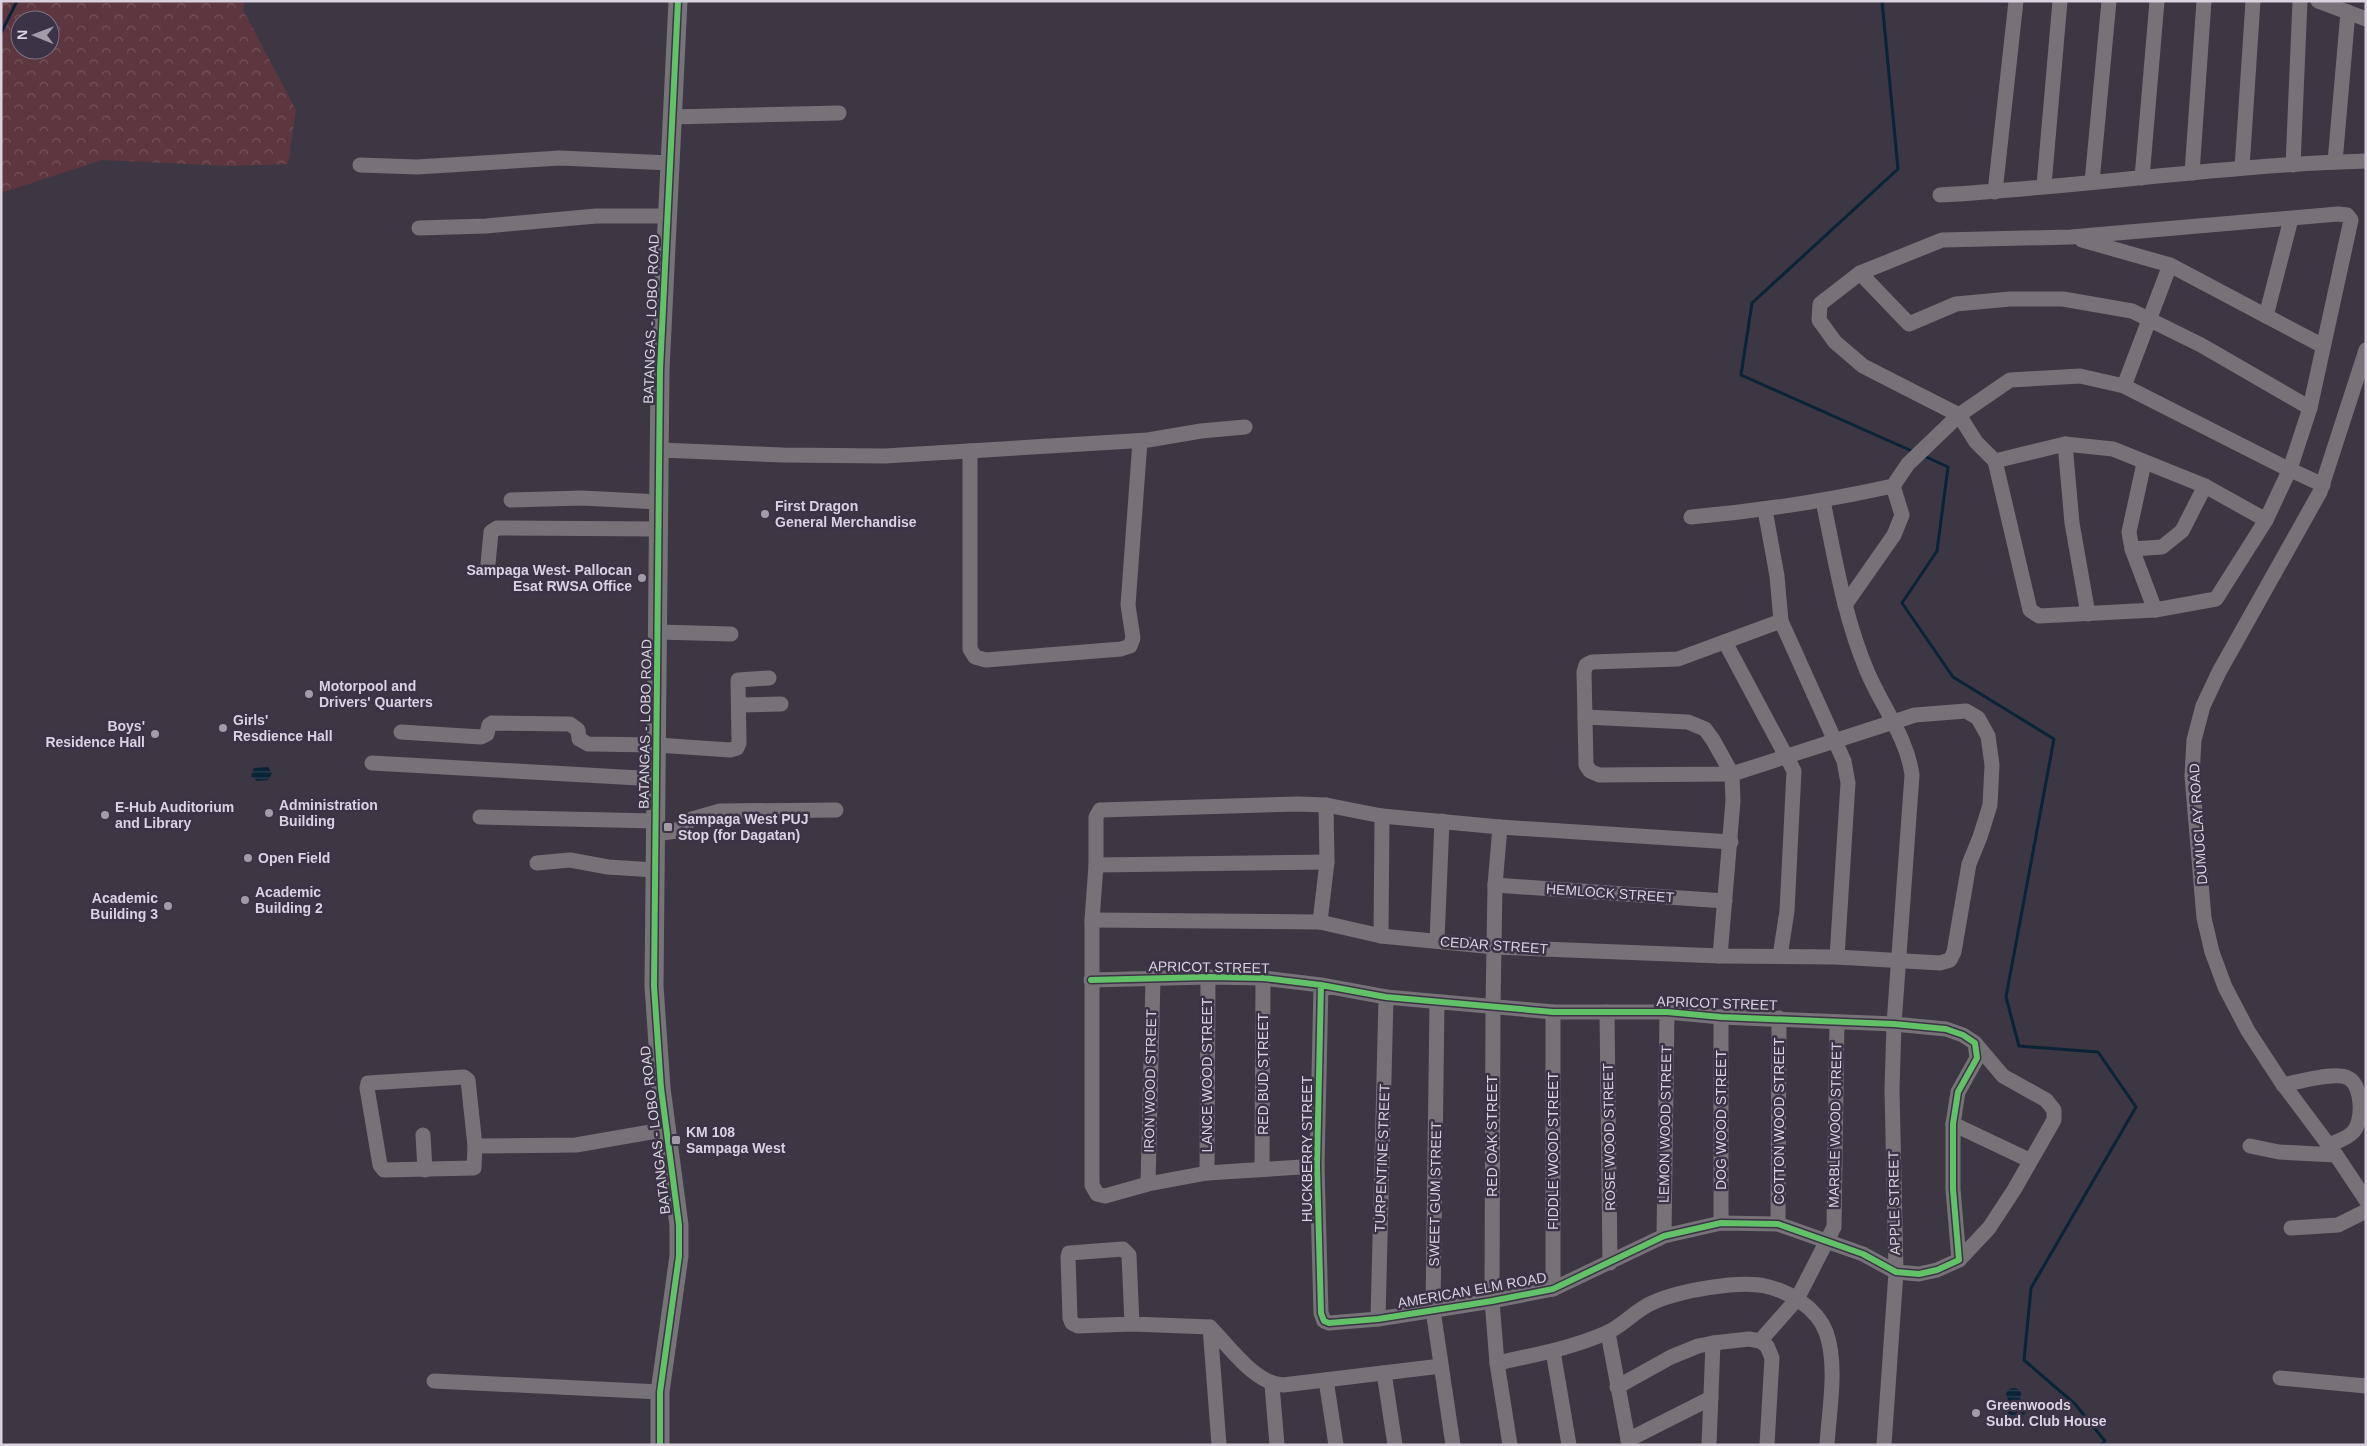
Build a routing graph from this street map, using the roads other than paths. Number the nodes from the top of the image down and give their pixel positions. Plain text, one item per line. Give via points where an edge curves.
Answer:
1 (678, 1) edge
2 (2016, 1) edge
3 (2060, 1) edge
4 (2109, 1) edge
5 (2157, 1) edge
6 (2204, 1) edge
7 (2253, 1) edge
8 (2300, 1) edge
9 (2318, 1) edge
10 (2348, 12) junction
11 (2366, 19) edge
12 (839, 113) dead end
13 (671, 117) junction
14 (2366, 161) edge
15 (2334, 162) junction
16 (670, 164) junction
17 (360, 165) dead end
18 (2293, 165) junction
19 (2242, 168) junction
20 (2192, 173) junction
21 (2142, 178) junction
22 (2092, 182) junction
23 (2044, 186) junction
24 (1995, 192) junction
25 (1940, 195) dead end
26 (668, 216) junction
27 (2291, 219) junction
28 (419, 228) dead end
29 (2071, 237) junction
30 (2170, 265) junction
31 (1860, 274) junction
32 (2266, 316) junction
33 (2151, 319) junction
34 (2322, 346) junction
35 (2366, 350) edge
36 (2124, 386) junction
37 (2310, 408) junction
38 (1953, 420) junction
39 (1245, 427) dead end
40 (1140, 441) junction
41 (2064, 444) junction
42 (660, 450) junction
43 (970, 451) junction
44 (1995, 461) junction
45 (2144, 463) junction
46 (2287, 470) junction
47 (1893, 486) junction
48 (2204, 486) junction
49 (2321, 488) junction
50 (512, 500) dead end
51 (1823, 501) junction
52 (659, 502) junction
53 (1765, 510) junction
54 (1691, 517) dead end
55 (2266, 520) junction
56 (659, 529) junction
57 (2132, 549) junction
58 (488, 564) dead end
59 (1845, 605) junction
60 (2155, 610) junction
61 (2088, 614) junction
62 (1781, 621) junction
63 (658, 632) junction
64 (731, 634) dead end
65 (1726, 642) junction
66 (769, 678) dead end
67 (781, 704) dead end
68 (739, 705) junction
69 (1585, 716) junction
70 (1892, 723) junction
71 (401, 732) dead end
72 (1835, 740) junction
73 (658, 745) junction
74 (1786, 756) junction
75 (372, 763) dead end
76 (1732, 774) junction
77 (657, 779) junction
78 (1326, 805) junction
79 (836, 810) dead end
80 (1382, 816) junction
81 (480, 817) dead end
82 (1442, 821) junction
83 (1500, 827) junction
84 (656, 828) junction
85 (1731, 842) junction
86 (1327, 862) junction
87 (537, 863) dead end
88 (1096, 865) junction
89 (656, 870) junction
90 (1495, 885) junction
91 (1725, 901) junction
92 (1092, 920) junction
93 (1320, 922) junction
94 (1381, 936) junction
95 (1437, 940) junction
96 (1495, 947) junction
97 (1720, 956) junction
98 (1780, 956) junction
99 (1837, 957) junction
100 (1898, 961) junction
101 (1208, 977) junction
102 (1153, 978) junction
103 (1263, 978) junction
104 (1091, 980) junction
105 (1321, 985) junction
106 (1386, 997) junction
107 (1437, 1003) junction
108 (1493, 1006) junction
109 (1553, 1012) junction
110 (1607, 1012) junction
111 (1667, 1012) junction
112 (1721, 1017) junction
113 (1779, 1018) junction
114 (1836, 1022) junction
115 (1894, 1024) junction
116 (1975, 1043) junction
117 (2283, 1085) junction
118 (1953, 1124) junction
119 (668, 1129) junction
120 (422, 1135) dead end
121 (475, 1146) junction
122 (2250, 1146) dead end
123 (2332, 1150) junction
124 (2029, 1160) junction
125 (1317, 1166) junction
126 (1262, 1169) junction
127 (425, 1170) junction
128 (1207, 1173) junction
129 (1148, 1184) junction
130 (2366, 1200) edge
131 (2366, 1210) edge
132 (1721, 1223) junction
133 (1778, 1224) junction
134 (2292, 1228) dead end
135 (1830, 1233) junction
136 (1664, 1236) junction
137 (1959, 1260) junction
138 (1610, 1263) junction
139 (1896, 1272) junction
140 (1553, 1289) junction
141 (1797, 1300) junction
142 (1492, 1301) junction
143 (1433, 1310) junction
144 (1321, 1313) joint
145 (1378, 1319) junction
146 (1132, 1324) junction
147 (1210, 1327) junction
148 (1608, 1333) junction
149 (1760, 1341) junction
150 (1713, 1343) junction
151 (1553, 1351) junction
152 (1497, 1363) junction
153 (1441, 1366) junction
154 (1384, 1373) junction
155 (2280, 1378) dead end
156 (1326, 1380) junction
157 (434, 1381) dead end
158 (1272, 1385) junction
159 (2366, 1386) edge
160 (1617, 1387) junction
161 (660, 1392) junction
162 (1711, 1398) junction
163 (1628, 1442) edge
164 (660, 1445) edge
165 (1219, 1445) edge
166 (1277, 1445) edge
167 (1336, 1445) edge
168 (1395, 1445) edge
169 (1453, 1445) edge
170 (1510, 1445) edge
171 (1569, 1445) edge
172 (1709, 1445) edge
173 (1767, 1445) edge
174 (1827, 1445) edge
175 (1884, 1445) edge

1 - 13 main road, BATANGAS - LOBO ROAD
2 - 24 street
3 - 23 street
4 - 22 street
5 - 21 street
6 - 20 street
7 - 19 street
8 - 18 street
9 - 10 street
10 - 11 street
10 - 15 street
12 - 13 street
13 - 16 main road, BATANGAS - LOBO ROAD
14 - 15 street
15 - 18 street
16 - 17 street via 560,158 417,167
16 - 26 main road, BATANGAS - LOBO ROAD
18 - 19 street
19 - 20 street
20 - 21 street
21 - 22 street
22 - 23 street
23 - 24 street
24 - 25 street
26 - 28 street via 596,216 486,226
26 - 42 main road, BATANGAS - LOBO ROAD via 661,316
27 - 29 street
27 - 32 street
27 - 34 street via 2338,214 2347,215 2351,220
29 - 30 street
29 - 31 street via 1942,240
30 - 32 street
30 - 33 street
31 - 33 street via 1909,324 1956,304 2010,299 2063,300 2132,311
31 - 38 street via 1820,304 1818,320 1834,342 1863,366
32 - 34 street
33 - 36 street
33 - 37 street
34 - 37 street
35 - 49 street, DUMUCLAY ROAD
36 - 38 street via 2080,376 2010,380
36 - 46 street
37 - 46 street
38 - 44 street
38 - 47 street via 1908,464
39 - 40 street
40 - 43 street
40 - 43 street via 1128,605 1133,638 1130,646 986,660 975,657 970,648
41 - 44 street
41 - 45 street via 2113,449
41 - 61 street via 2072,523
42 - 43 street via 885,456
42 - 52 main road, BATANGAS - LOBO ROAD
44 - 61 street via 2030,610 2039,616
45 - 48 street
45 - 57 street via 2129,532
46 - 49 street
46 - 55 street
47 - 51 street
47 - 59 street via 1902,515 1894,535
48 - 55 street
48 - 57 street via 2182,531 2162,547
49 - 117 street, DUMUCLAY ROAD via 2220,672 2203,706 2194,740 2192,776 2204,918 2212,952 2225,987 2248,1031
50 - 52 street via 582,498
51 - 53 street
51 - 59 street, APPLE STREET
52 - 56 main road, BATANGAS - LOBO ROAD
53 - 54 street
53 - 62 street
55 - 60 street via 2216,599
56 - 58 street via 497,528 491,532
56 - 63 main road, BATANGAS - LOBO ROAD
57 - 60 street
59 - 70 street, APPLE STREET via 1867,671
60 - 61 street
62 - 65 street
62 - 72 street
63 - 64 street
63 - 73 main road, BATANGAS - LOBO ROAD
65 - 69 street via 1678,659 1592,662 1586,665
65 - 74 street
66 - 68 street via 738,680
67 - 68 street
68 - 73 street via 737,748
69 - 76 street via 1688,722 1705,729
69 - 76 street, CEDAR STREET via 1586,765 1590,771 1600,775
70 - 72 street, CEDAR STREET
70 - 100 street, APPLE STREET via 1904,740 1912,775
70 - 100 street, CEDAR STREET via 1933,712 1966,711 1978,718 1988,736 1992,766 1990,805 1969,864 1954,952 1950,960 1940,963
71 - 73 street via 481,737 487,734 488,725 492,723 570,724 578,730 579,739 588,744
72 - 74 street, CEDAR STREET
72 - 99 street via 1844,761 1848,783
73 - 77 main road, BATANGAS - LOBO ROAD
74 - 76 street, CEDAR STREET
74 - 98 street via 1794,771 1787,911
75 - 77 street
76 - 85 street
77 - 84 main road, BATANGAS - LOBO ROAD
78 - 80 street
78 - 86 street
78 - 88 street via 1100,810 1096,817
79 - 84 street via 720,810 692,819 676,831
80 - 82 street
80 - 94 street
81 - 84 street
82 - 83 street
82 - 95 street
83 - 85 street
83 - 90 street, RED OAK STREET
84 - 89 main road, BATANGAS - LOBO ROAD
85 - 91 street
86 - 88 street
86 - 93 street
87 - 89 street via 570,860 608,867
88 - 92 street
89 - 119 main road, BATANGAS - LOBO ROAD via 654,986 661,1088
90 - 91 street, HEMLOCK STREET
90 - 96 street, RED OAK STREET
91 - 97 street
92 - 93 street, CEDAR STREET
92 - 104 street
93 - 94 street, CEDAR STREET
94 - 95 street, CEDAR STREET
95 - 96 street, CEDAR STREET
96 - 97 street, CEDAR STREET
96 - 108 street, RED OAK STREET
97 - 98 street, CEDAR STREET
98 - 99 street, CEDAR STREET
99 - 100 street, CEDAR STREET
100 - 115 street, APPLE STREET
101 - 102 street, APRICOT STREET
101 - 103 street, APRICOT STREET
101 - 128 street, LANCE WOOD STREET
102 - 104 street, APRICOT STREET
102 - 129 street, IRON WOOD STREET
103 - 105 street, APRICOT STREET
103 - 126 street, RED BUD STREET
104 - 129 street via 1092,1185 1097,1194 1106,1196
105 - 106 street, APRICOT STREET
105 - 125 street, HUCKBERRY STREET
106 - 107 street, APRICOT STREET
106 - 145 street, TURPENTINE STREET
107 - 108 street, APRICOT STREET
107 - 143 street, SWEET GUM STREET
108 - 109 street, APRICOT STREET
108 - 142 street, RED OAK STREET
109 - 110 street, APRICOT STREET
109 - 140 street, FIDDLE WOOD STREET
110 - 111 street, APRICOT STREET
110 - 138 street, ROSE WOOD STREET
111 - 112 street, APRICOT STREET
111 - 136 street, LEMON WOOD STREET
112 - 113 street, APRICOT STREET
112 - 132 street, DOG WOOD STREET
113 - 114 street, APRICOT STREET
113 - 133 street, COTTON WOOD STREET
114 - 115 street, APRICOT STREET
114 - 135 street, MARBLE WOOD STREET
115 - 116 street, APRICOT STREET via 1946,1029
115 - 139 street, APPLE STREET via 1892,1090
116 - 118 street via 1977,1058 1958,1092
116 - 124 street via 2003,1076 2046,1100 2054,1110 2054,1120
117 - 123 street, DUMUCLAY ROAD
117 - 123 street via 2332,1076 2346,1077 2353,1083 2360,1106 2358,1126
118 - 124 street
118 - 137 street via 1953,1189
119 - 121 street via 576,1145
119 - 161 main road, BATANGAS - LOBO ROAD via 679,1224 679,1256
120 - 127 street
121 - 127 street via 474,1168
121 - 127 street via 468,1080 464,1077 368,1083 380,1165 384,1170
122 - 123 street via 2279,1152
123 - 130 street, DUMUCLAY ROAD
124 - 137 street via 1989,1228
125 - 126 street
125 - 144 street, HUCKBERRY STREET
126 - 128 street
128 - 129 street
131 - 134 street via 2338,1225
132 - 133 street, AMERICAN ELM ROAD
132 - 136 street, AMERICAN ELM ROAD
133 - 135 street, AMERICAN ELM ROAD
135 - 139 street
135 - 141 street
136 - 138 street, AMERICAN ELM ROAD
137 - 139 street via 1919,1274
138 - 140 street, AMERICAN ELM ROAD
139 - 175 street, APPLE STREET
140 - 142 street, AMERICAN ELM ROAD
141 - 148 street via 1765,1286 1734,1285 1673,1294 1651,1303
141 - 149 street
141 - 174 street via 1813,1311 1826,1332 1832,1362
142 - 143 street, AMERICAN ELM ROAD
142 - 152 street, RED OAK STREET
143 - 145 street, AMERICAN ELM ROAD
143 - 153 street, SWEET GUM STREET
144 - 145 street, AMERICAN ELM ROAD via 1324,1321 1329,1323
146 - 146 street via 1078,1326 1072,1323 1069,1253 1127,1251
146 - 147 street
147 - 158 street via 1258,1377
147 - 165 street
148 - 151 street
148 - 160 street
149 - 150 street
149 - 173 street via 1767,1346 1772,1358
150 - 160 street via 1671,1357
150 - 162 street
151 - 152 street
151 - 171 street
152 - 170 street, RED OAK STREET
153 - 154 street
153 - 169 street, SWEET GUM STREET
154 - 156 street
154 - 168 street
155 - 159 street
156 - 158 street
156 - 167 street
157 - 161 street
158 - 166 street
160 - 163 street
161 - 164 main road, BATANGAS - LOBO ROAD
162 - 163 street
162 - 172 street

